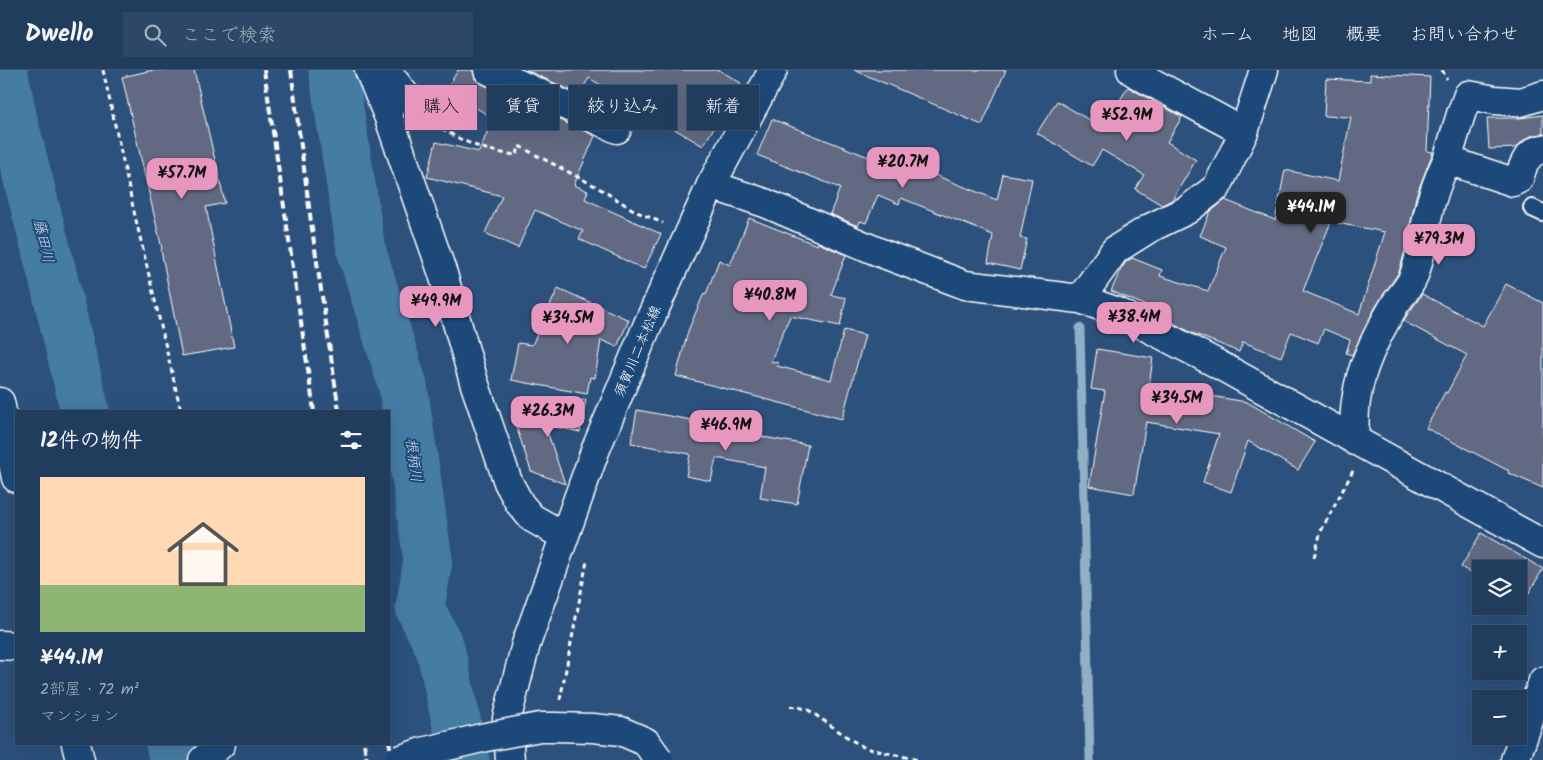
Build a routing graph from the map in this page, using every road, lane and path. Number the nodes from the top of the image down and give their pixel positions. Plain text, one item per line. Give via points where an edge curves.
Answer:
1 (103, 70) edge
2 (369, 70) edge
3 (384, 70) edge
4 (488, 70) edge
5 (773, 70) edge
6 (1131, 70) edge
7 (1264, 70) edge
8 (405, 95) edge
9 (1543, 95) edge
10 (569, 108) edge
11 (446, 130) edge
12 (1244, 132) junction
13 (1543, 148) edge
14 (1447, 160) junction
15 (711, 185) junction
16 (689, 234) junction
17 (1080, 299) junction
18 (0, 402) edge
19 (181, 410) edge
20 (1360, 444) junction
21 (15, 473) edge
22 (564, 536) junction
23 (1543, 544) edge
24 (1314, 556) dead end
25 (588, 557) dead end
26 (0, 645) edge
27 (15, 646) edge
28 (1543, 681) edge
29 (790, 706) dead end
30 (555, 727) junction
31 (76, 745) edge
32 (220, 745) edge
33 (80, 760) edge
34 (203, 760) edge
35 (399, 760) edge
36 (510, 760) edge
37 (660, 760) edge
38 (919, 760) edge
39 (1515, 760) edge

1 - 19 path
2 - 22 street via 443,274 474,382 508,482 532,518
3 - 8 street
4 - 10 street
5 - 15 street, 須賀川二本松線
6 - 12 street
7 - 12 street
9 - 14 street via 1521,102 1468,95
11 - 16 path via 459,139 500,153 517,155 519,146 637,212
12 - 17 street via 1217,187 1187,210 1115,250
13 - 14 street via 1536,150 1523,164 1519,179 1513,182
14 - 20 street via 1428,213 1412,280 1377,336 1364,368 1354,422
15 - 16 street, 須賀川二本松線
15 - 17 street via 765,203 965,285
16 - 22 street, 須賀川二本松線 via 598,442
17 - 20 street via 1118,312
18 - 21 street
20 - 23 street
20 - 24 path via 1321,531
22 - 36 street, 須賀川二本松線 via 526,644 507,718
25 - 30 path
26 - 27 street
28 - 39 street
29 - 38 path via 807,709 866,748
30 - 35 street, bridge via 486,736
30 - 37 street, bridge via 621,731 646,742
31 - 33 street
32 - 34 street

